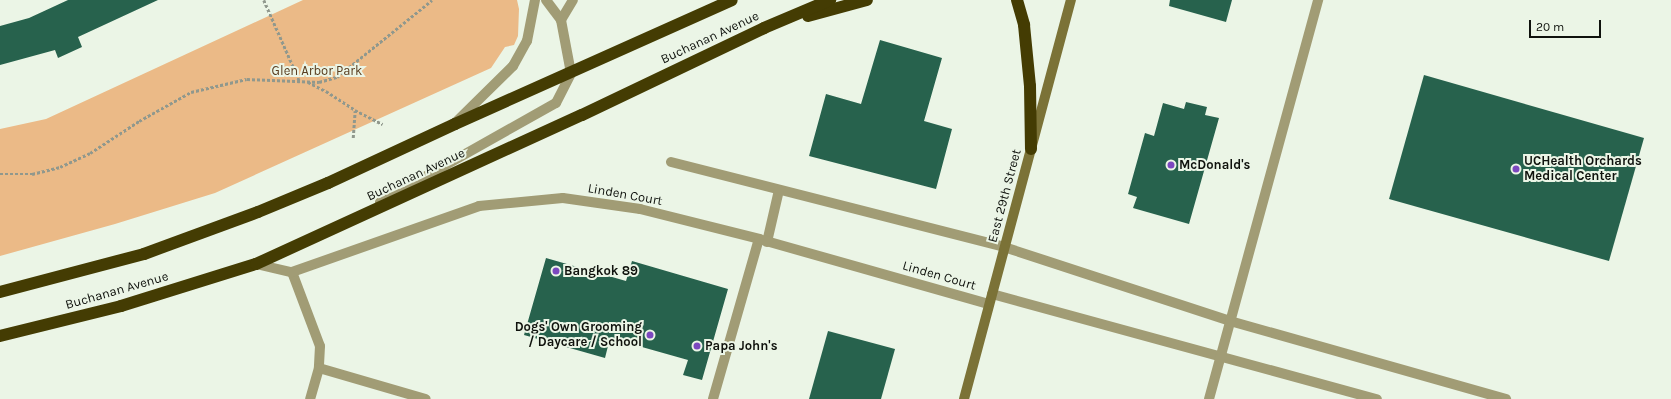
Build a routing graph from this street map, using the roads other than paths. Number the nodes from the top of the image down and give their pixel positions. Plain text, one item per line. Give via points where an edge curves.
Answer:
1 (535, 0) edge
2 (546, 0) edge
3 (573, 0) edge
4 (732, 0) edge
5 (830, 0) edge
6 (868, 0) edge
7 (1017, 0) edge
8 (1071, 0) edge
9 (1318, 0) edge
10 (561, 20) junction
11 (764, 28) junction
12 (571, 73) junction
13 (455, 124) junction
14 (1031, 149) junction
15 (670, 162) dead end
16 (779, 190) junction
17 (326, 232) junction
18 (763, 241) junction
19 (1004, 247) junction
20 (256, 264) junction
21 (292, 272) junction
22 (0, 292) edge
23 (992, 294) junction
24 (990, 304) junction
25 (1230, 321) junction
26 (0, 336) edge
27 (1221, 355) junction
28 (319, 368) junction
29 (310, 399) edge
30 (426, 399) edge
31 (713, 399) edge
32 (964, 399) edge
33 (1209, 399) edge
34 (1377, 399) edge
35 (1506, 399) edge

1 - 13 street via 527,41 513,66
2 - 10 street
3 - 10 street
4 - 12 highway, Buchanan Avenue
5 - 11 highway, Buchanan Avenue
6 - 11 highway
7 - 14 highway via 1024,25 1030,86
8 - 14 main road, East 29th Street
9 - 25 street
10 - 12 street
11 - 17 highway, Buchanan Avenue via 582,115
12 - 13 highway, Buchanan Avenue
12 - 17 street via 556,103
13 - 22 highway, Buchanan Avenue via 328,183 180,241 144,254
14 - 19 main road, East 29th Street
15 - 16 street
16 - 18 street
16 - 19 street
17 - 20 highway, Buchanan Avenue
18 - 21 street, Linden Court via 640,209 563,198 479,206
18 - 24 street, Linden Court
18 - 31 street
19 - 23 main road, East 29th Street
19 - 25 street
20 - 21 street
20 - 26 highway, Buchanan Avenue via 121,306
21 - 28 street via 320,346
23 - 24 main road, East 29th Street
23 - 27 street
24 - 32 main road, East 29th Street
25 - 27 street
25 - 35 street
27 - 33 street
27 - 34 street
28 - 29 street
28 - 30 street

